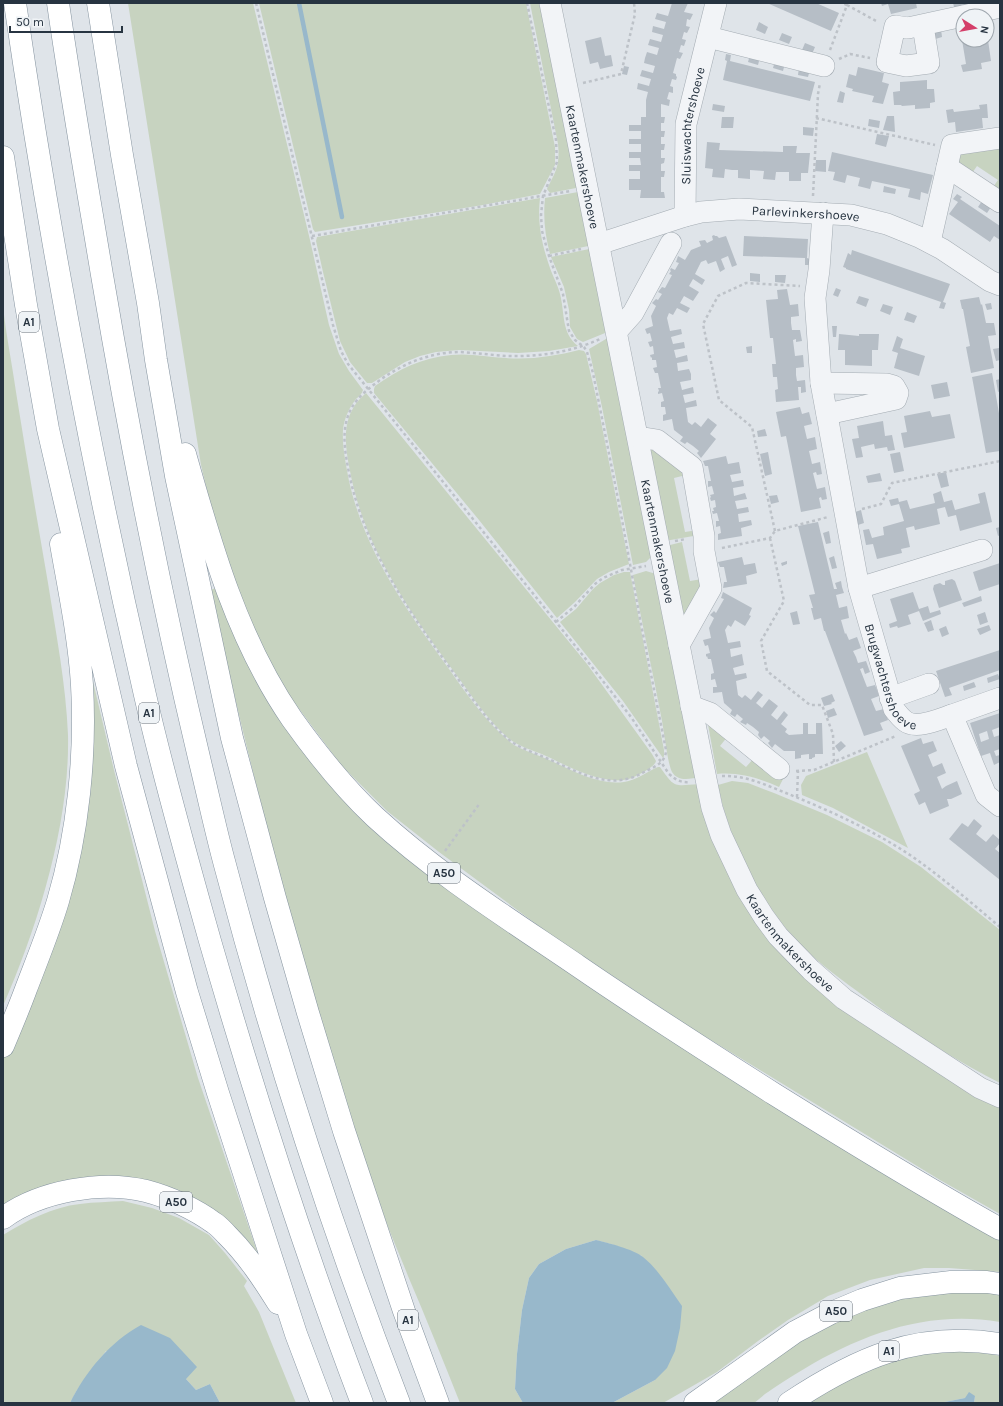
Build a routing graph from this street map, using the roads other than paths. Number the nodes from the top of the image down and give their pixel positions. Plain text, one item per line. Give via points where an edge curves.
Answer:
1 (15, 3) edge
2 (58, 3) edge
3 (98, 3) edge
4 (550, 3) edge
5 (716, 3) edge
6 (998, 3) edge
7 (1000, 9) edge
8 (955, 18) edge
9 (923, 26) junction
10 (708, 36) junction
11 (824, 66) road end
12 (1000, 138) edge
13 (3, 157) edge
14 (949, 158) junction
15 (1000, 202) edge
16 (817, 213) junction
17 (685, 216) junction
18 (930, 242) junction
19 (671, 243) dead end
20 (599, 244) junction
21 (1000, 285) edge
22 (148, 303) junction
23 (617, 331) junction
24 (821, 383) junction
25 (827, 414) junction
26 (48, 429) junction
27 (638, 437) junction
28 (982, 550) dead end
29 (858, 588) junction
30 (679, 645) junction
31 (929, 684) dead end
32 (890, 698) junction
33 (1000, 698) edge
34 (691, 706) junction
35 (952, 715) junction
36 (788, 770) road end
37 (1000, 806) edge
38 (3, 1046) edge
39 (1000, 1098) edge
40 (3, 1218) edge
41 (1000, 1229) edge
42 (1000, 1284) edge
43 (296, 1334) junction
44 (1000, 1344) edge
45 (322, 1403) edge
46 (362, 1403) edge
47 (399, 1403) edge
48 (438, 1403) edge
49 (695, 1403) edge
50 (789, 1403) edge

1 - 46 highway, A1 via 63,302 114,559 149,713 244,1058 297,1223
2 - 47 highway via 142,499 168,627 224,862 263,1000 328,1209
3 - 22 highway, A1
4 - 20 street, Kaartenmakershoeve
5 - 10 street, Sluiswachtershoeve
6 - 7 street
8 - 9 street
9 - 9 street via 929,63 906,66 887,62 895,26
10 - 11 street
10 - 17 street, Sluiswachtershoeve via 686,124
12 - 14 street via 952,146
13 - 26 highway, A1
14 - 15 street
14 - 18 street
16 - 17 street, Parlevinkershoeve via 739,209
16 - 18 street, Parlevinkershoeve via 864,218
16 - 24 street, Brugwachtershoeve via 819,270 815,298
17 - 20 street, Parlevinkershoeve
18 - 21 street, Parlevinkershoeve
19 - 23 street via 633,313
20 - 23 street, Kaartenmakershoeve
22 - 41 highway, A50 via 169,378 185,454 223,580 265,675 316,751 340,780 374,816 409,846 460,885 613,990 853,1143
22 - 48 highway, A1 via 176,476 236,753 275,898 342,1124
23 - 27 street, Kaartenmakershoeve
24 - 25 street, Brugwachtershoeve
24 - 25 street via 888,384 894,386 898,393 896,400
25 - 29 street, Brugwachtershoeve
26 - 38 highway, A1 via 58,521 78,646 83,740 70,852 58,901
26 - 43 highway, A1 via 126,766 187,992
27 - 30 street, Kaartenmakershoeve
27 - 30 street via 657,440 692,467 711,588
28 - 29 street
29 - 32 street, Brugwachtershoeve
30 - 34 street, Kaartenmakershoeve
31 - 32 street
32 - 35 street, Brugwachtershoeve via 894,709 906,722 928,724
33 - 35 street, Brugwachtershoeve
34 - 36 street via 710,714
34 - 39 street, Kaartenmakershoeve via 712,808 721,835 747,890 778,936 844,999 980,1088
35 - 37 street via 986,795
40 - 43 highway, A50 via 55,1193 89,1188 119,1187 168,1198 215,1223 243,1251 264,1280
42 - 49 highway, A50 via 951,1282 900,1288 862,1300 795,1332
43 - 45 highway, A1
44 - 50 highway, A1 via 948,1341 896,1349 854,1364

